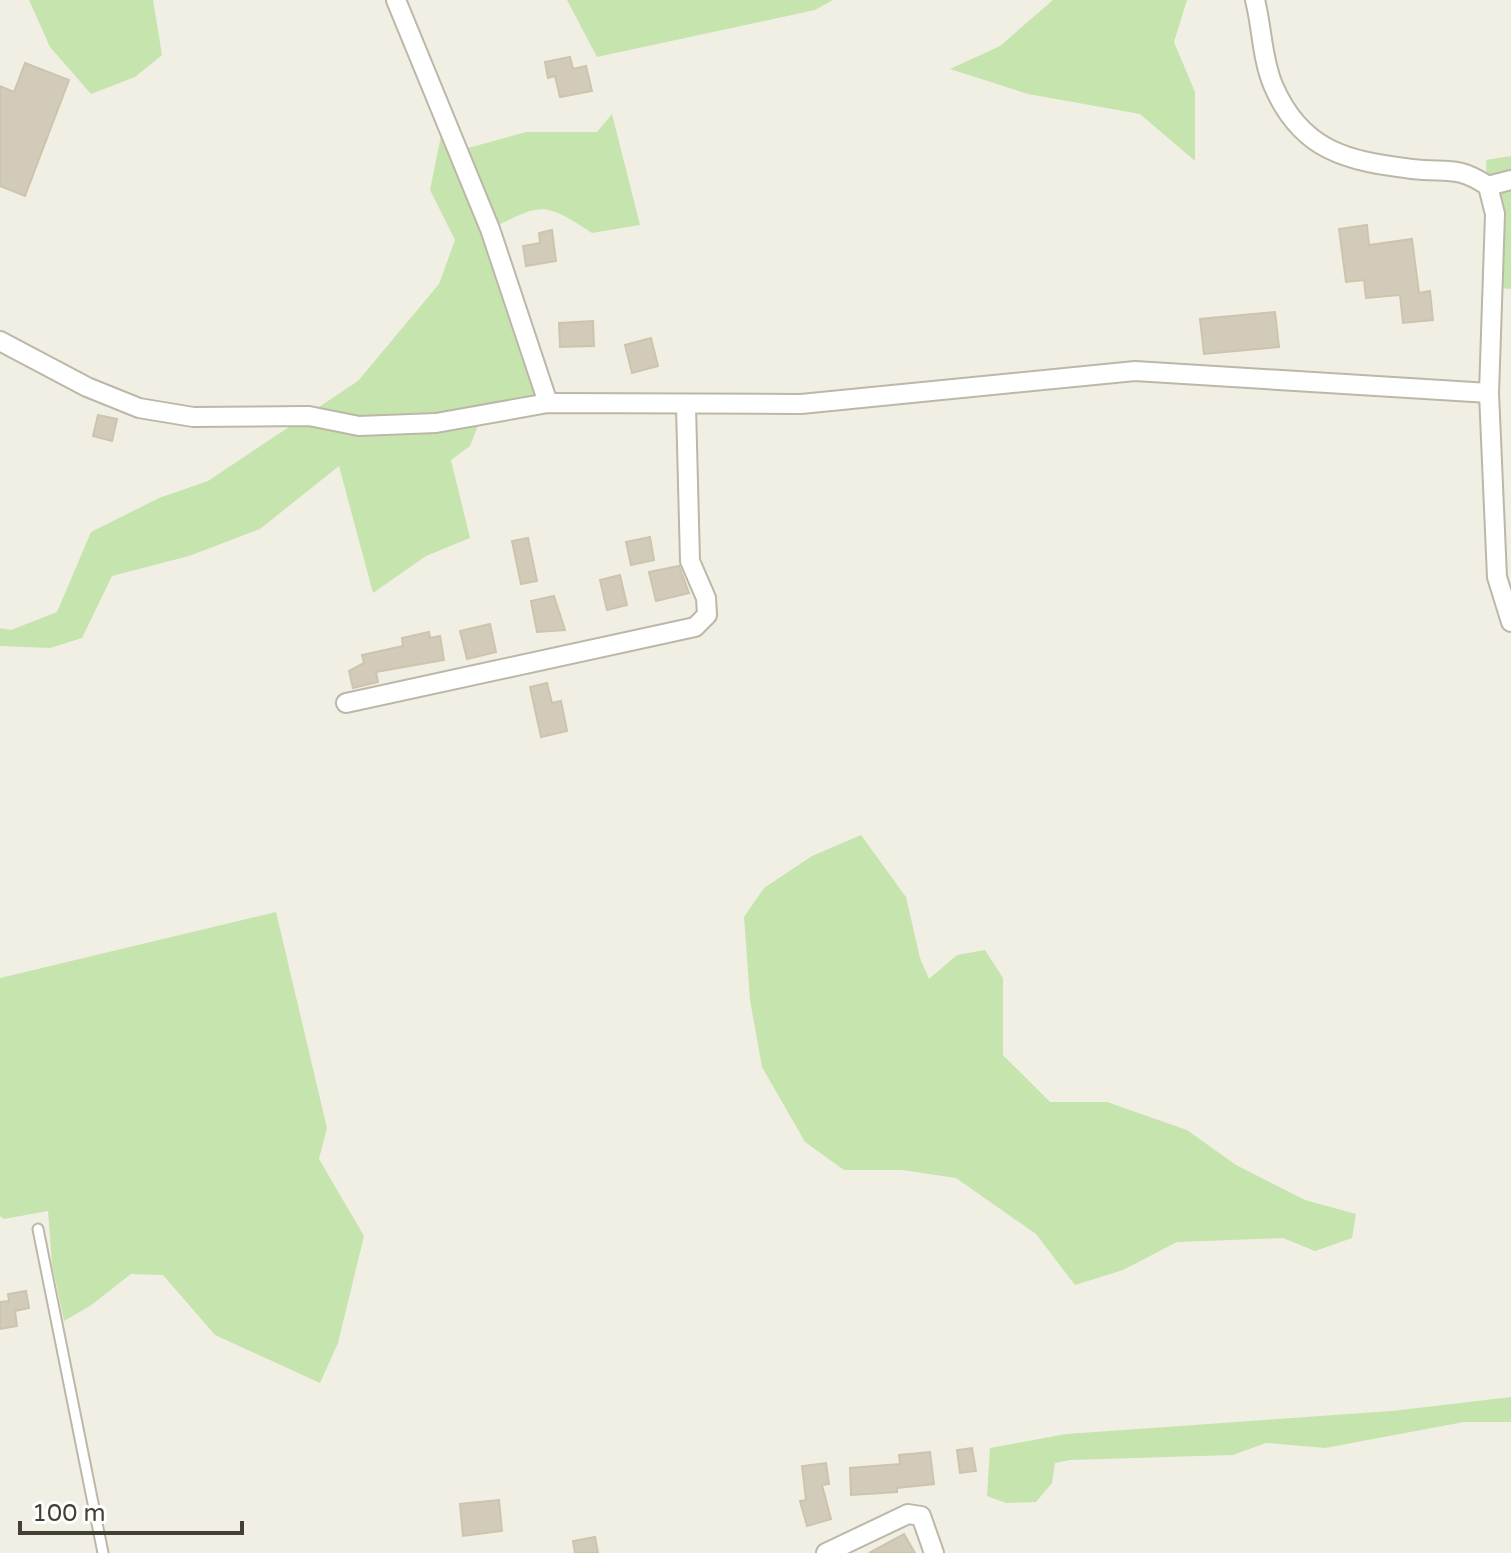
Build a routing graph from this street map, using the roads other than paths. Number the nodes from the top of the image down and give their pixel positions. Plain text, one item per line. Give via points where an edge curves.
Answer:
1 (396, 0) edge
2 (1255, 0) edge
3 (1511, 180) edge
4 (1488, 186) junction
5 (0, 341) edge
6 (1489, 393) junction
7 (548, 403) junction
8 (686, 406) junction
9 (1511, 622) edge
10 (346, 703) dead end
11 (38, 1229) dead end
12 (103, 1553) edge
13 (826, 1553) edge
14 (934, 1553) edge

1 - 7 street via 490,229
2 - 4 street via 1273,84 1297,126 1319,145 1363,163 1466,171
3 - 4 street
4 - 6 street via 1495,214
5 - 7 street via 139,408 193,417 309,416 359,426 420,423
6 - 8 street via 1135,371 801,404
6 - 9 street via 1497,577
7 - 8 street
8 - 10 street via 690,561 706,598 707,615 695,627
11 - 12 lane
13 - 14 street via 908,1514 921,1516

